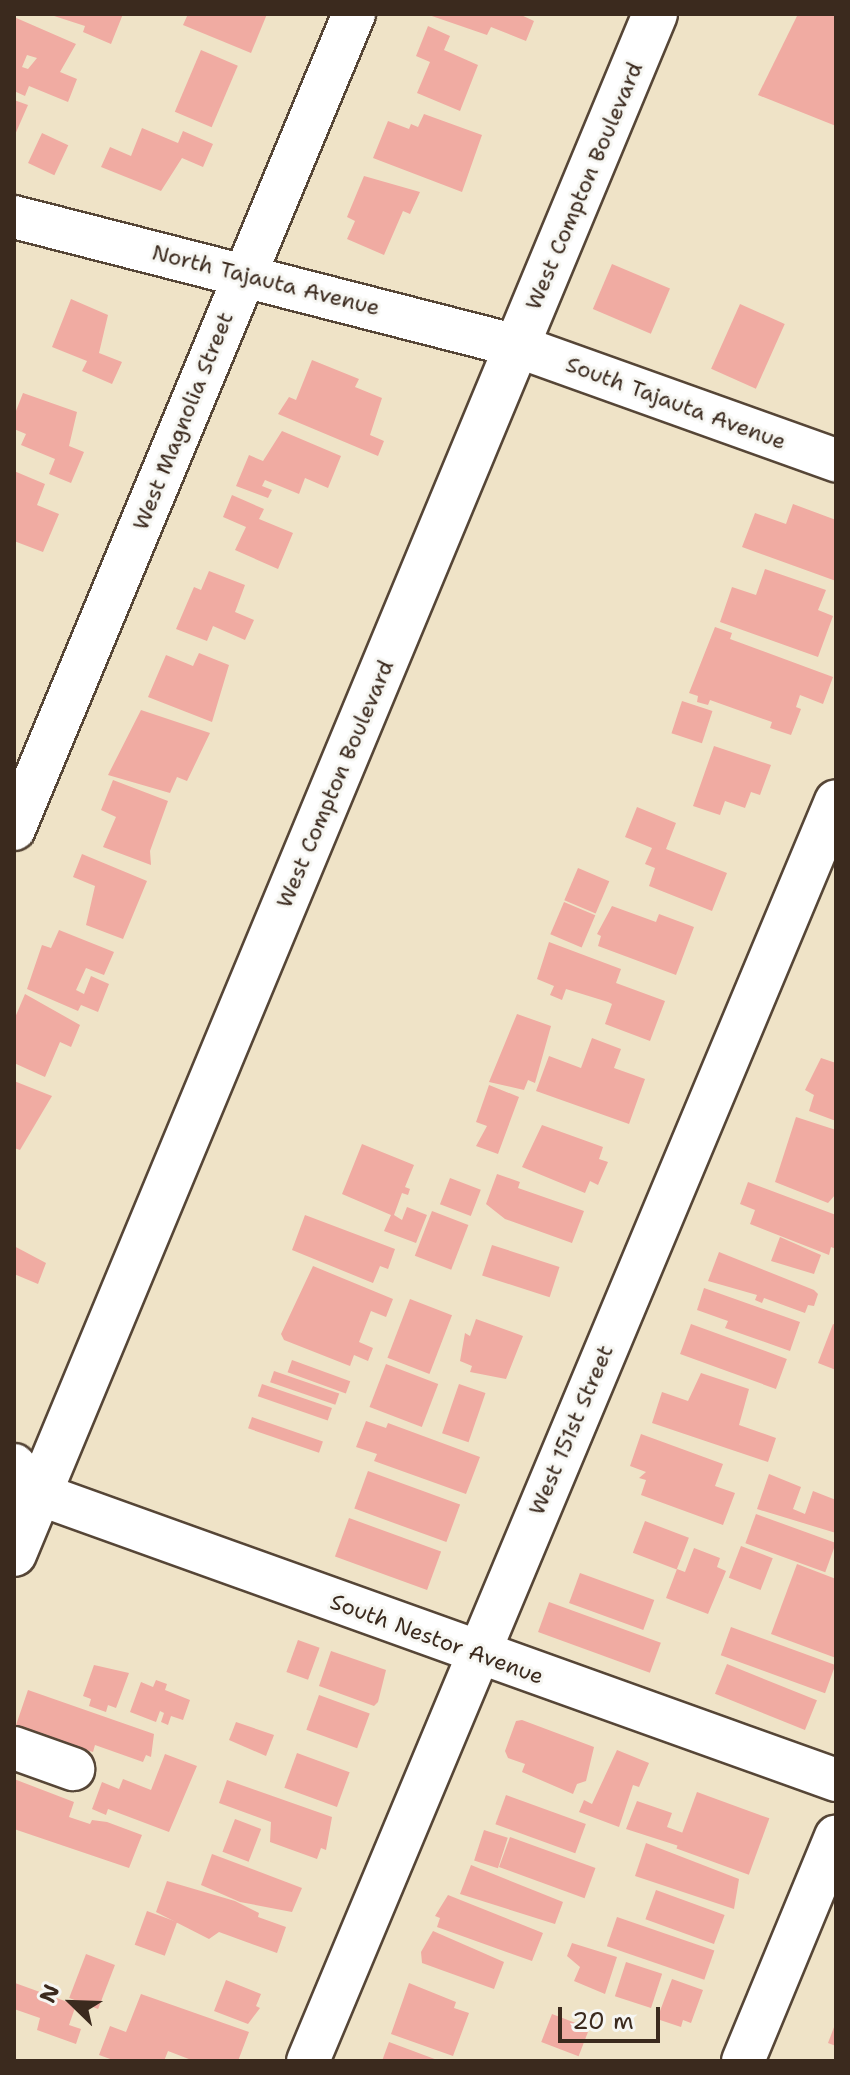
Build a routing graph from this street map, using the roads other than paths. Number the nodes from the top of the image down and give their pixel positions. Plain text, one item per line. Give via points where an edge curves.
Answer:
1 (354, 14) edge
2 (655, 14) edge
3 (14, 217) edge
4 (243, 273) junction
5 (517, 346) junction
6 (836, 460) edge
7 (836, 801) edge
8 (14, 829) edge
9 (27, 1480) edge
10 (16, 1544) edge
11 (477, 1654) junction
12 (14, 1748) edge
13 (73, 1769) dead end
14 (836, 1780) edge
15 (836, 1837) edge
16 (308, 2061) edge
17 (743, 2061) edge

1 - 4 street, West Magnolia Street
2 - 5 main road, West Compton Boulevard
3 - 4 street, North Tajauta Avenue
4 - 5 street, North Tajauta Avenue
4 - 8 street, West Magnolia Street
5 - 6 street, South Tajauta Avenue
5 - 9 main road, West Compton Boulevard
7 - 11 street, West 151st Street
9 - 10 main road, West Compton Boulevard
9 - 11 street, South Nestor Avenue
11 - 14 street, South Nestor Avenue
11 - 16 street, West 151st Street
12 - 13 street
15 - 17 street

